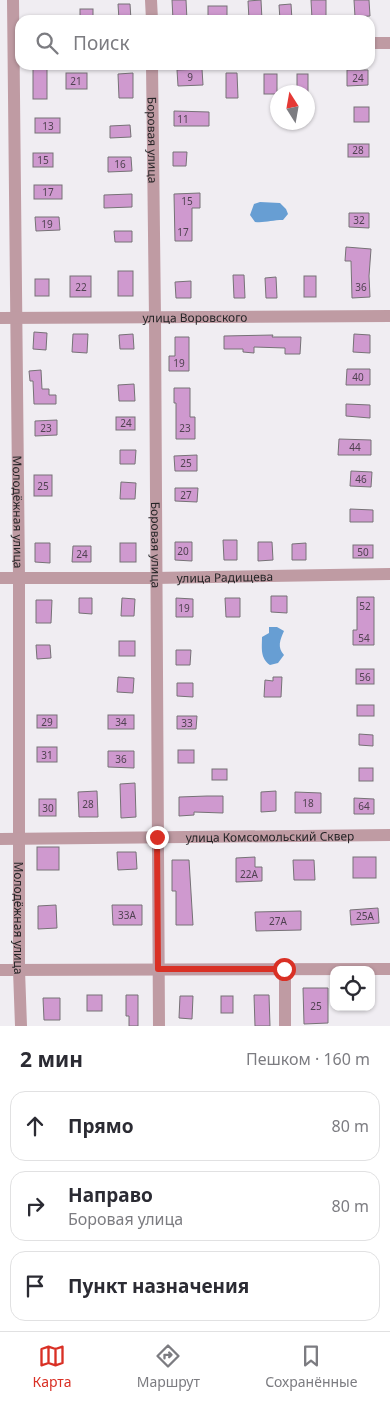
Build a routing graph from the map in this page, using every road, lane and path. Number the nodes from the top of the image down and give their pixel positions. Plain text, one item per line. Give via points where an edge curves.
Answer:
1 (13, 0) edge
2 (151, 0) edge
3 (152, 15) edge
4 (15, 23) edge
5 (390, 43) edge
6 (375, 44) edge
7 (15, 46) edge
8 (0, 47) edge
9 (17, 70) edge
10 (152, 70) edge
11 (390, 316) edge
12 (0, 318) edge
13 (17, 318) junction
14 (155, 318) junction
15 (390, 574) edge
16 (0, 578) edge
17 (19, 578) junction
18 (155, 578) junction
19 (390, 835) edge
20 (157, 837) junction
21 (0, 839) edge
22 (19, 839) junction
23 (158, 969) junction
24 (284, 969) junction
25 (390, 969) edge
26 (0, 970) edge
27 (19, 970) junction
28 (21, 1026) edge
29 (158, 1026) edge
30 (285, 1026) edge

1 - 4 street, Молодёжная улица
2 - 3 street
5 - 6 street
7 - 8 street
9 - 13 street, Молодёжная улица
10 - 14 street, Боровая улица
11 - 14 street, улица Воровского
12 - 13 street, улица Воровского
13 - 14 street, улица Воровского
13 - 17 street, Молодёжная улица
14 - 18 street, Боровая улица
15 - 18 street, улица Радищева
16 - 17 street, улица Радищева
17 - 18 street, улица Радищева
17 - 22 street, Молодёжная улица
18 - 20 street, Боровая улица
19 - 20 street, улица Комсомольский Сквер
20 - 22 street, улица Комсомольский Сквер
20 - 23 street, Боровая улица
21 - 22 street, улица Комсомольский Сквер
22 - 27 street, Молодёжная улица
23 - 24 street
23 - 27 street
23 - 29 street, Боровая улица
24 - 25 street
24 - 30 street
26 - 27 street
27 - 28 street, Молодёжная улица

